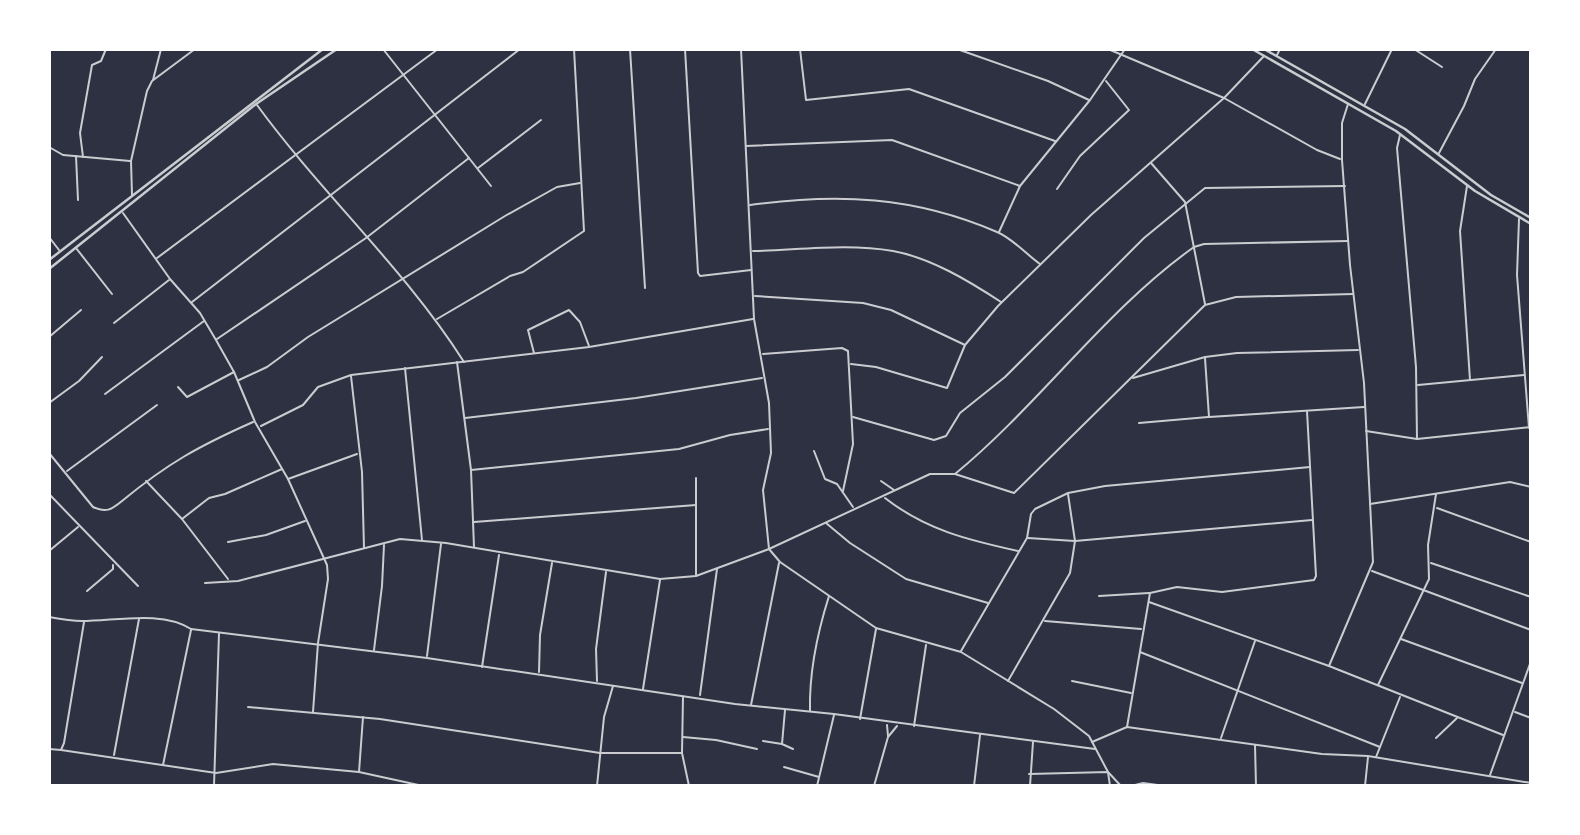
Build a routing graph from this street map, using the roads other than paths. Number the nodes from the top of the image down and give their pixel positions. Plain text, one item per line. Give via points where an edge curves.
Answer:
1 (106, 49) edge
2 (161, 49) edge
3 (195, 49) edge
4 (323, 49) edge
5 (337, 49) edge
6 (383, 49) edge
7 (438, 49) edge
8 (520, 49) edge
9 (574, 49) edge
10 (630, 49) edge
11 (685, 49) edge
12 (741, 49) edge
13 (800, 49) edge
14 (957, 49) edge
15 (1108, 49) edge
16 (1125, 49) edge
17 (1252, 49) edge
18 (1264, 49) edge
19 (1280, 49) edge
20 (1392, 49) edge
21 (1414, 49) edge
22 (1496, 49) edge
23 (1121, 54) junction
24 (1265, 55) junction
25 (1277, 56) junction
26 (1442, 66) dead end
27 (403, 74) junction
28 (1106, 80) junction
29 (152, 81) junction
30 (1224, 98) junction
31 (1090, 100) junction
32 (1349, 103) junction
33 (256, 104) junction
34 (1364, 105) junction
35 (436, 114) junction
36 (541, 120) dead end
37 (1401, 134) junction
38 (1055, 141) junction
39 (745, 146) junction
40 (49, 147) edge
41 (293, 154) junction
42 (1438, 154) junction
43 (76, 156) junction
44 (83, 156) junction
45 (469, 158) junction
46 (1342, 160) junction
47 (131, 161) junction
48 (1151, 162) junction
49 (478, 169) junction
50 (580, 184) junction
51 (1467, 185) junction
52 (491, 186) dead end
53 (1020, 186) junction
54 (1345, 186) junction
55 (1057, 189) dead end
56 (328, 195) junction
57 (132, 197) junction
58 (78, 200) dead end
59 (1185, 202) junction
60 (749, 206) junction
61 (123, 213) junction
62 (1519, 218) junction
63 (1531, 218) edge
64 (1531, 224) edge
65 (998, 232) junction
66 (49, 237) edge
67 (366, 238) junction
68 (1349, 241) junction
69 (1194, 247) junction
70 (76, 248) junction
71 (60, 251) junction
72 (751, 251) junction
73 (156, 259) junction
74 (49, 260) edge
75 (1040, 264) junction
76 (49, 269) edge
77 (753, 269) junction
78 (170, 279) junction
79 (403, 279) junction
80 (645, 288) dead end
81 (112, 294) dead end
82 (1353, 294) junction
83 (754, 296) junction
84 (191, 302) junction
85 (1002, 302) junction
86 (1205, 305) junction
87 (81, 310) dead end
88 (437, 319) junction
89 (754, 319) junction
90 (205, 321) junction
91 (114, 323) dead end
92 (49, 337) edge
93 (216, 340) junction
94 (965, 345) junction
95 (589, 347) junction
96 (1359, 350) junction
97 (534, 354) junction
98 (762, 354) junction
99 (102, 357) dead end
100 (1205, 357) junction
101 (457, 362) junction
102 (464, 362) junction
103 (850, 364) junction
104 (405, 367) junction
105 (234, 372) junction
106 (351, 375) junction
107 (1525, 375) junction
108 (764, 377) junction
109 (1132, 378) junction
110 (1470, 380) junction
111 (238, 381) junction
112 (1417, 386) junction
113 (178, 387) dead end
114 (105, 394) dead end
115 (49, 403) edge
116 (156, 405) dead end
117 (1365, 407) junction
118 (1307, 411) junction
119 (853, 417) junction
120 (1209, 417) junction
121 (464, 418) junction
122 (255, 422) junction
123 (1139, 423) dead end
124 (259, 426) junction
125 (1530, 427) edge
126 (770, 429) junction
127 (1365, 430) junction
128 (1417, 439) junction
129 (814, 451) dead end
130 (49, 453) edge
131 (358, 454) junction
132 (1310, 467) junction
133 (283, 468) junction
134 (471, 470) junction
135 (66, 471) junction
136 (955, 474) junction
137 (696, 478) dead end
138 (288, 479) junction
139 (146, 481) junction
140 (881, 481) dead end
141 (1531, 487) edge
142 (843, 491) junction
143 (896, 491) junction
144 (1068, 493) junction
145 (49, 494) edge
146 (1436, 494) junction
147 (884, 497) junction
148 (1370, 504) junction
149 (696, 505) junction
150 (1435, 507) junction
151 (854, 509) junction
152 (182, 519) junction
153 (1313, 520) junction
154 (306, 521) junction
155 (474, 522) junction
156 (825, 522) junction
157 (78, 527) junction
158 (1027, 538) junction
159 (422, 540) junction
160 (1075, 541) junction
161 (228, 542) dead end
162 (1531, 542) edge
163 (441, 543) junction
164 (384, 544) junction
165 (364, 548) junction
166 (474, 548) junction
167 (769, 549) junction
168 (49, 551) edge
169 (1019, 551) junction
170 (499, 554) junction
171 (324, 558) junction
172 (552, 562) junction
173 (780, 562) junction
174 (1430, 562) junction
175 (113, 564) junction
176 (717, 568) junction
177 (1371, 570) junction
178 (607, 571) junction
179 (696, 576) junction
180 (660, 579) junction
181 (229, 581) junction
182 (205, 583) dead end
183 (138, 586) dead end
184 (1423, 589) junction
185 (87, 591) dead end
186 (1150, 593) junction
187 (829, 595) junction
188 (1100, 597) dead end
189 (1531, 597) edge
190 (1148, 602) junction
191 (989, 604) junction
192 (49, 617) edge
193 (139, 618) junction
194 (85, 621) junction
195 (1043, 621) junction
196 (876, 628) junction
197 (191, 629) junction
198 (1142, 629) junction
199 (1531, 630) edge
200 (219, 632) junction
201 (1399, 638) junction
202 (1255, 640) junction
203 (318, 643) junction
204 (927, 644) junction
205 (373, 651) junction
206 (1138, 651) junction
207 (961, 652) junction
208 (427, 657) junction
209 (1531, 661) edge
210 (1329, 666) junction
211 (482, 667) junction
212 (1530, 668) edge
213 (539, 674) junction
214 (1072, 681) dead end
215 (1008, 682) junction
216 (597, 683) junction
217 (1522, 683) junction
218 (613, 685) junction
219 (1378, 686) junction
220 (643, 689) junction
221 (1238, 691) junction
222 (1132, 693) junction
223 (683, 695) junction
224 (1400, 696) junction
225 (700, 697) junction
226 (751, 706) junction
227 (248, 707) dead end
228 (786, 709) junction
229 (810, 711) junction
230 (1514, 711) junction
231 (313, 712) junction
232 (834, 714) junction
233 (363, 717) junction
234 (1458, 717) junction
235 (1531, 718) edge
236 (860, 719) junction
237 (887, 723) junction
238 (898, 725) junction
239 (914, 726) junction
240 (1127, 727) junction
241 (981, 734) junction
242 (1503, 735) junction
243 (682, 737) junction
244 (888, 737) junction
245 (1436, 738) dead end
246 (1220, 739) junction
247 (763, 741) dead end
248 (1033, 742) junction
249 (1091, 742) junction
250 (782, 744) junction
251 (1256, 744) junction
252 (1380, 747) junction
253 (49, 749) edge
254 (757, 749) dead end
255 (793, 749) dead end
256 (1095, 749) junction
257 (61, 750) junction
258 (600, 753) junction
259 (682, 753) junction
260 (114, 756) junction
261 (1368, 756) junction
262 (1376, 757) junction
263 (163, 765) junction
264 (784, 768) dead end
265 (359, 772) junction
266 (1108, 772) junction
267 (216, 773) junction
268 (1029, 774) junction
269 (1490, 776) junction
270 (819, 777) junction
271 (1531, 783) edge
272 (214, 786) edge
273 (422, 786) edge
274 (597, 786) edge
275 (689, 786) edge
276 (817, 786) edge
277 (874, 786) edge
278 (974, 786) edge
279 (1030, 786) edge
280 (1110, 786) edge
281 (1121, 786) edge
282 (1131, 786) edge
283 (1165, 786) edge
284 (1256, 786) edge
285 (1365, 786) edge

1 - 44 street via 101,61 92,65 80,133
2 - 29 street
3 - 29 street
4 - 57 street
5 - 33 street
6 - 27 street
7 - 27 street
8 - 35 street
9 - 50 street
10 - 80 street
11 - 77 street via 698,273
12 - 39 street
13 - 38 street via 808,101 909,89
14 - 31 street
15 - 23 street
16 - 23 street
17 - 24 street
18 - 25 street
19 - 25 street
20 - 34 street
21 - 26 street
22 - 42 street via 1475,79
23 - 28 street
23 - 30 street
24 - 30 street
24 - 32 street
25 - 34 street
27 - 35 street
27 - 41 street
28 - 31 street
28 - 55 street via 1129,110 1080,156
29 - 47 street
30 - 46 street
30 - 48 street
31 - 38 street
32 - 37 street
32 - 46 street via 1342,123
33 - 41 street
33 - 61 street
34 - 42 street
35 - 45 street
35 - 56 street
36 - 49 street
37 - 51 street
37 - 112 street via 1397,152
38 - 53 street
39 - 53 street via 892,140
39 - 60 street
40 - 43 street
41 - 56 street
41 - 73 street
42 - 63 street via 1491,195
43 - 44 street
43 - 58 street
44 - 47 street
45 - 49 street
45 - 67 street
46 - 54 street
47 - 57 street
48 - 59 street
48 - 75 street
49 - 52 street
50 - 79 street via 557,187
50 - 88 street via 584,231 523,272
51 - 62 street
51 - 110 street via 1460,232
53 - 65 street
54 - 59 street via 1214,185
54 - 68 street
56 - 67 street
56 - 84 street
57 - 71 street
59 - 69 street
59 - 119 street via 1005,377 960,413 946,436 934,440
60 - 65 street via 800,198 881,199
60 - 72 street
61 - 70 street
61 - 73 street
62 - 64 street
62 - 107 street via 1517,275
65 - 75 street
66 - 71 street
67 - 79 street
67 - 93 street
68 - 69 street
68 - 82 street
69 - 86 street
69 - 136 street via 1145,288 1030,406
70 - 76 street
70 - 81 street
71 - 74 street
72 - 77 street
72 - 85 street via 893,251 969,281
73 - 78 street
75 - 85 street
77 - 83 street
78 - 84 street
78 - 91 street
79 - 88 street
79 - 111 street
82 - 86 street via 1236,297
82 - 96 street
83 - 89 street
83 - 94 street via 863,303 891,310
84 - 90 street
85 - 94 street
86 - 109 street
87 - 92 street
88 - 102 street
89 - 95 street
89 - 98 street
90 - 93 street
90 - 114 street
93 - 105 street
94 - 103 street via 947,387
95 - 97 street
95 - 97 street via 580,322 569,310 528,330
96 - 100 street
96 - 117 street
97 - 102 street
98 - 103 street via 842,348 848,351
98 - 108 street
99 - 115 street
100 - 109 street
100 - 120 street
101 - 102 street
101 - 104 street
101 - 121 street
103 - 119 street
104 - 106 street
104 - 159 street
105 - 111 street
105 - 113 street via 187,397
106 - 124 street via 318,387 303,405
106 - 131 street
107 - 110 street
107 - 125 street
108 - 121 street
108 - 126 street
109 - 136 street via 1017,492
110 - 112 street
111 - 122 street
112 - 128 street
116 - 135 street
117 - 118 street
117 - 127 street
118 - 120 street
118 - 132 street
119 - 142 street via 853,444
120 - 123 street
121 - 134 street
122 - 124 street
122 - 139 street via 195,447
124 - 133 street
125 - 128 street
126 - 134 street via 679,449
126 - 167 street via 771,453 763,490
127 - 128 street
127 - 148 street
129 - 142 street via 824,479
130 - 135 street
131 - 138 street
131 - 165 street
132 - 144 street via 1169,478
132 - 153 street
133 - 138 street
133 - 152 street via 209,498
134 - 155 street
135 - 139 street via 93,508 102,512 111,510
136 - 143 street via 930,474
137 - 149 street
138 - 154 street
139 - 152 street
140 - 143 street
141 - 146 street via 1510,482
142 - 151 street
143 - 147 street
144 - 158 street via 1032,511
144 - 160 street
145 - 157 street
146 - 148 street
146 - 150 street
147 - 151 street
147 - 169 street via 914,519 950,536
148 - 177 street
149 - 155 street
149 - 179 street
150 - 162 street
150 - 174 street via 1428,545
151 - 156 street
152 - 181 street
153 - 160 street
153 - 186 street via 1318,571 1314,580 1222,592 1177,587
154 - 161 street
154 - 171 street
155 - 166 street
156 - 167 street
156 - 191 street via 906,579
157 - 168 street
157 - 175 street
158 - 160 street
158 - 169 street
159 - 163 street
159 - 164 street
160 - 195 street via 1072,568
163 - 166 street
163 - 208 street
164 - 165 street
164 - 205 street
165 - 171 street
166 - 170 street
167 - 173 street
167 - 176 street
169 - 191 street
170 - 172 street
170 - 211 street
171 - 181 street
171 - 203 street via 328,579
172 - 178 street
172 - 213 street via 540,635
173 - 187 street
173 - 226 street
174 - 184 street
174 - 189 street
175 - 183 street
175 - 185 street
176 - 179 street
176 - 225 street
177 - 184 street
177 - 210 street
178 - 180 street
178 - 216 street via 597,636
179 - 180 street
180 - 220 street
181 - 182 street
184 - 199 street
184 - 201 street
186 - 188 street
186 - 190 street
187 - 196 street
187 - 229 street via 817,634
190 - 198 street
190 - 202 street
191 - 207 street
192 - 194 street
193 - 194 street
193 - 197 street via 183,623
193 - 260 street
194 - 257 street
195 - 198 street
195 - 215 street
196 - 204 street
196 - 236 street
197 - 200 street
197 - 263 street
198 - 206 street
200 - 203 street
200 - 267 street
201 - 217 street
201 - 219 street
202 - 210 street
202 - 221 street
203 - 205 street
203 - 231 street
204 - 207 street
204 - 239 street
205 - 208 street
206 - 221 street
206 - 222 street
207 - 215 street
208 - 211 street
209 - 212 street
210 - 219 street
211 - 213 street
212 - 217 street
213 - 216 street
214 - 222 street
215 - 249 street via 1082,729
216 - 218 street
217 - 230 street
218 - 220 street
218 - 258 street
219 - 224 street
220 - 223 street
221 - 246 street
221 - 252 street
222 - 240 street
223 - 225 street
223 - 243 street
224 - 234 street
224 - 252 street
225 - 226 street
226 - 228 street
227 - 231 street
228 - 229 street
228 - 250 street
229 - 232 street
230 - 235 street
230 - 242 street
231 - 233 street
232 - 236 street
232 - 270 street
233 - 258 street
233 - 265 street
234 - 242 street
234 - 245 street
236 - 237 street
237 - 238 street
237 - 244 street
238 - 239 street
238 - 244 street
239 - 241 street
240 - 246 street
240 - 249 street
241 - 248 street
241 - 278 street
242 - 269 street
243 - 254 street
243 - 259 street
244 - 277 street
246 - 251 street
247 - 250 street
248 - 256 street
248 - 268 street
249 - 256 street
250 - 255 street
251 - 261 street
251 - 284 street
252 - 262 street
253 - 257 street
256 - 266 street
257 - 260 street
258 - 259 street
258 - 274 street
259 - 275 street
260 - 263 street
261 - 262 street
261 - 285 street
262 - 269 street
263 - 267 street
264 - 270 street
265 - 267 street via 273,764
265 - 273 street
266 - 268 street
266 - 280 street
266 - 281 street
267 - 272 street
268 - 279 street
269 - 271 street
270 - 276 street
282 - 283 street

